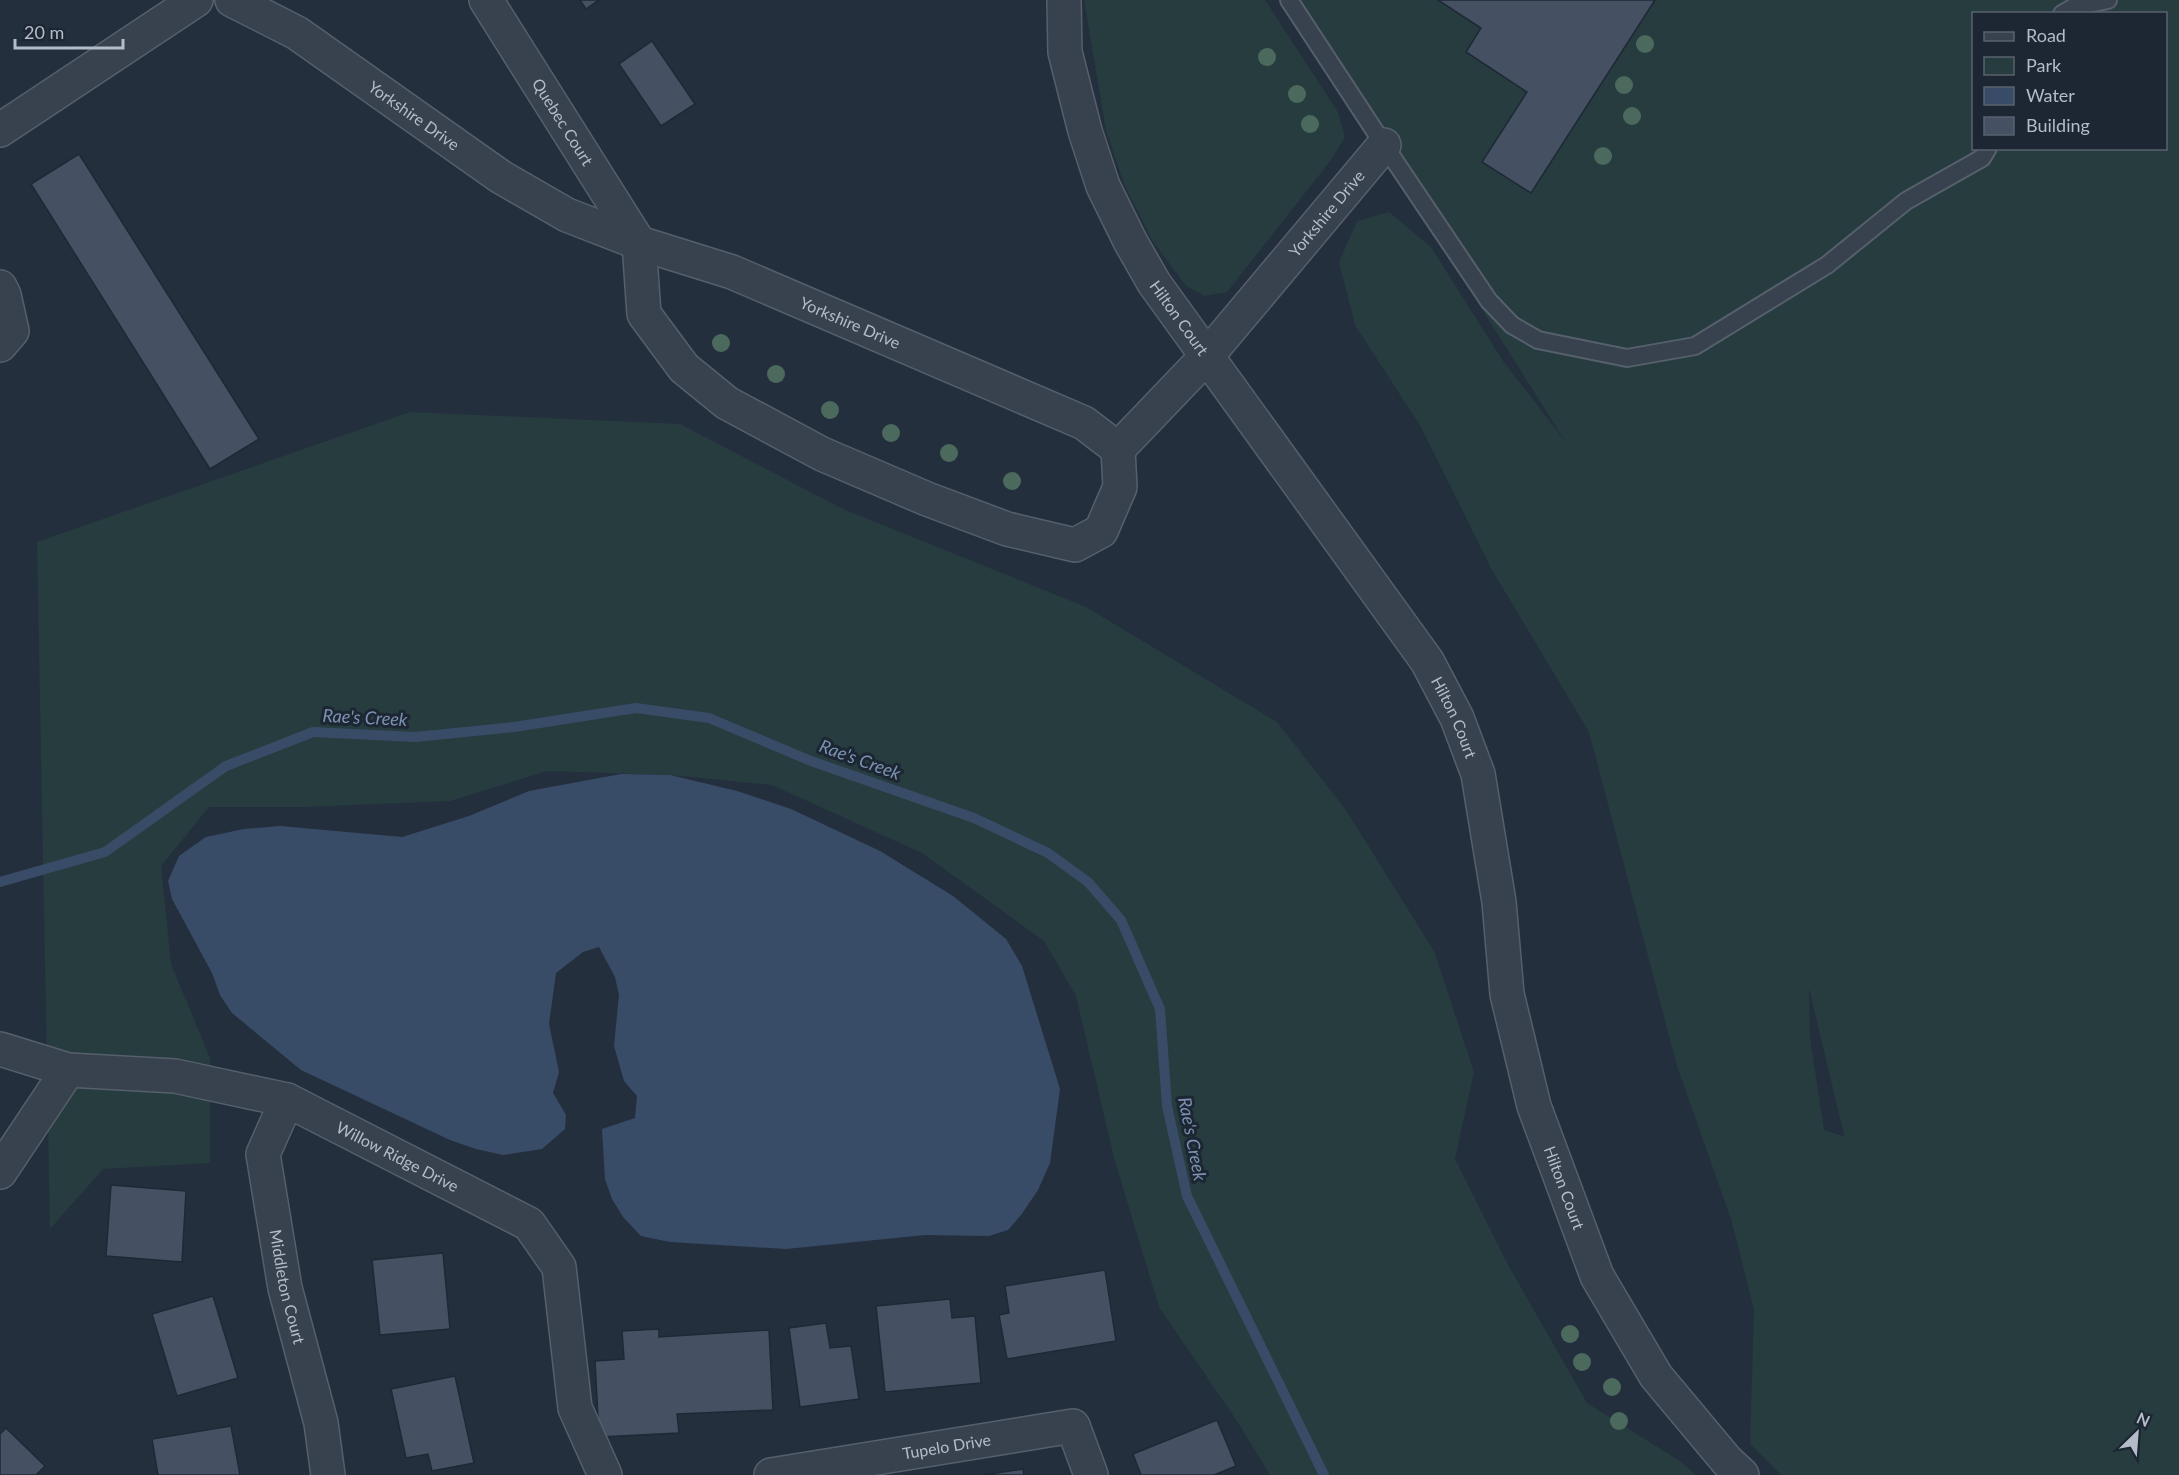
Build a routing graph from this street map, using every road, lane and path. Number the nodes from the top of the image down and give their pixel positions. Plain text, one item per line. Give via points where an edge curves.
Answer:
1 (196, 0) edge
2 (232, 0) edge
3 (486, 0) edge
4 (1064, 0) edge
5 (1289, 0) edge
6 (2108, 0) edge
7 (2065, 12) edge
8 (0, 130) edge
9 (1383, 145) junction
10 (1987, 150) edge
11 (639, 243) junction
12 (0, 287) edge
13 (0, 345) edge
14 (1207, 356) junction
15 (1118, 449) junction
16 (0, 1049) edge
17 (68, 1070) junction
18 (287, 1100) junction
19 (0, 1172) edge
20 (328, 1475) edge
21 (605, 1475) edge
22 (771, 1475) edge
23 (1091, 1475) edge
24 (1742, 1475) edge

1 - 8 street
2 - 11 street, Yorkshire Drive via 297,33 501,177 567,215
3 - 11 street, Quebec Court
4 - 14 street, Hilton Court via 1065,52 1103,186 1154,283
5 - 9 lane
6 - 7 lane
9 - 10 lane via 1489,301 1512,325 1538,340 1627,358 1695,346 1827,265 1906,201 1982,158
9 - 14 street, Yorkshire Drive
11 - 15 street, Yorkshire Drive via 732,272 826,312 1084,423
11 - 15 street via 644,314 684,368 727,403 822,454 1007,529 1075,545 1101,531 1120,487
12 - 13 street via 12,331
14 - 15 street, Yorkshire Drive
14 - 24 street, Hilton Court via 1427,661 1457,718 1478,774 1499,902 1507,994 1534,1106 1593,1266 1656,1377
16 - 17 street, Willow Ridge Drive
17 - 18 street, Willow Ridge Drive via 175,1076
17 - 19 street
18 - 20 street, Middleton Court via 263,1154 285,1288 321,1423
18 - 21 street, Willow Ridge Drive via 529,1224 560,1267 575,1408
22 - 23 street, Tupelo Drive via 1073,1426

